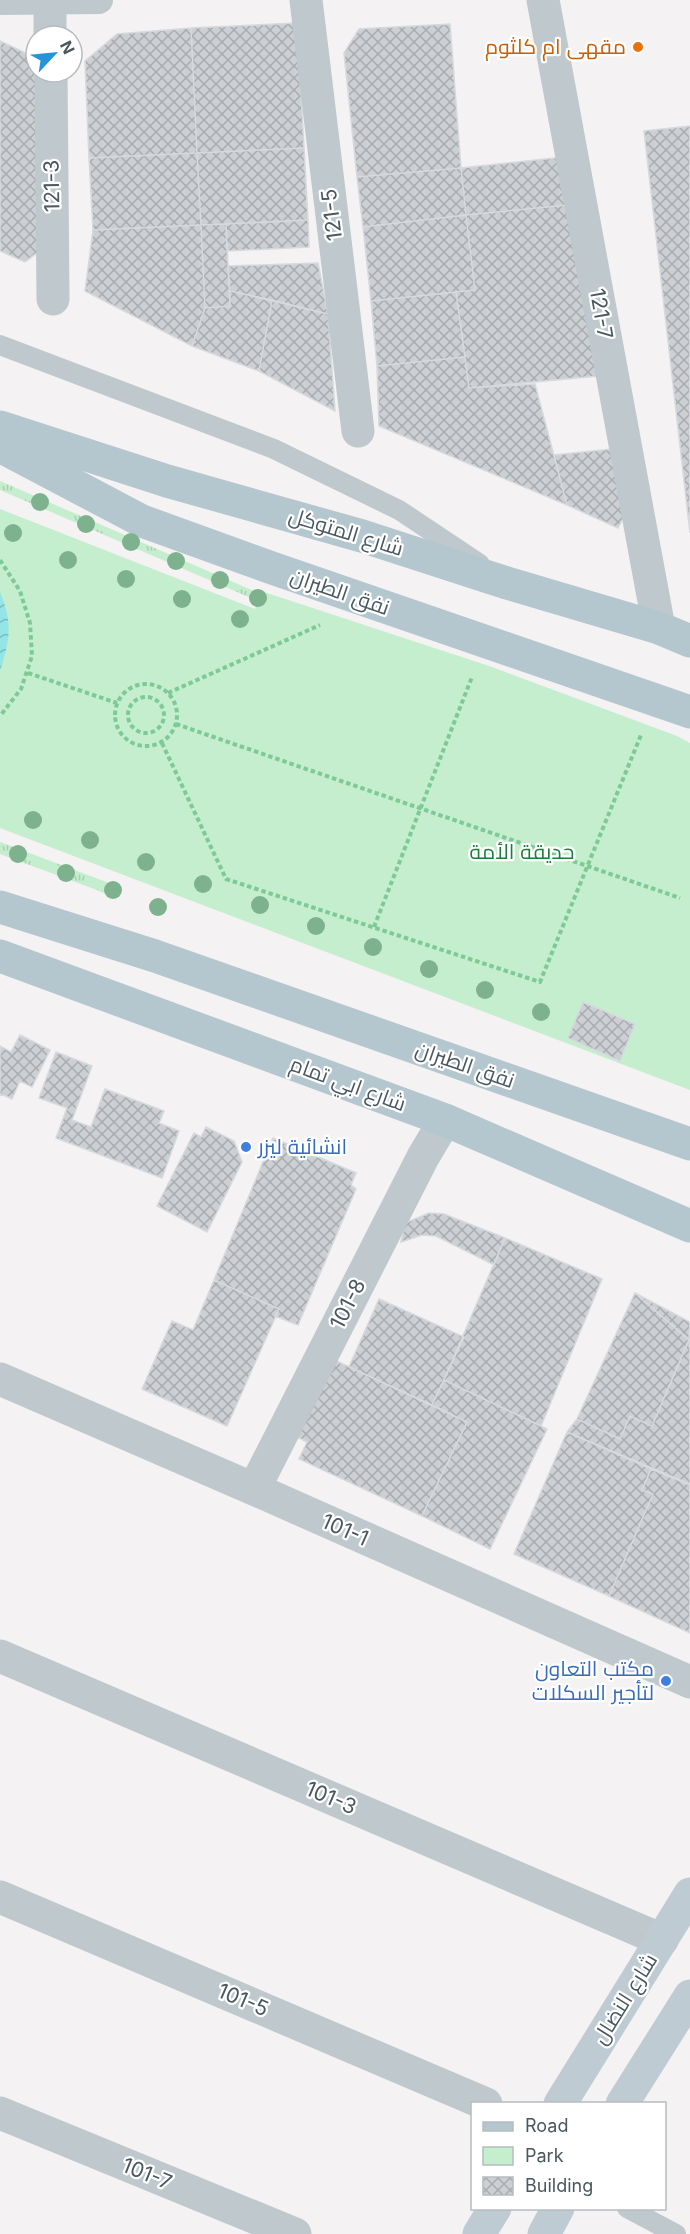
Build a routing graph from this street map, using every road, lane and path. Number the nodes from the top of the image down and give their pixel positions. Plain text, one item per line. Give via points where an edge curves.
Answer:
1 (99, 0) edge
2 (306, 0) edge
3 (543, 0) edge
4 (0, 1) edge
5 (50, 1) edge
6 (50, 24) edge
7 (51, 84) edge
8 (53, 299) dead end
9 (0, 345) edge
10 (0, 428) edge
11 (358, 431) dead end
12 (0, 446) edge
13 (0, 560) edge
14 (507, 583) junction
15 (322, 625) dead end
16 (659, 628) junction
17 (690, 641) edge
18 (28, 673) junction
19 (461, 673) dead end
20 (472, 677) junction
21 (483, 681) dead end
22 (168, 693) junction
23 (117, 704) junction
24 (690, 712) edge
25 (0, 716) edge
26 (128, 718) joint
27 (176, 724) junction
28 (630, 731) dead end
29 (162, 743) junction
30 (420, 809) junction
31 (588, 867) junction
32 (680, 898) dead end
33 (0, 907) edge
34 (374, 927) junction
35 (0, 956) edge
36 (445, 1120) junction
37 (690, 1144) edge
38 (690, 1226) edge
39 (0, 1379) edge
40 (254, 1489) junction
41 (0, 1656) edge
42 (690, 1682) edge
43 (690, 1894) edge
44 (0, 1897) edge
45 (662, 1940) junction
46 (690, 1996) edge
47 (484, 2102) edge
48 (561, 2102) edge
49 (623, 2102) edge
50 (0, 2113) edge
51 (494, 2210) edge
52 (557, 2210) edge
53 (631, 2210) edge
54 (295, 2234) edge
55 (479, 2234) edge
56 (544, 2234) edge
57 (676, 2234) edge

1 - 5 street
2 - 11 street, 121-5
3 - 16 street, 121-7
4 - 5 street
5 - 6 street
7 - 8 street, 121-3
9 - 14 lane via 273,449 399,510
10 - 14 main road, شارع المتوكل
12 - 24 main road, نفق الطيران via 142,521
13 - 18 path via 20,591 30,623 32,656
14 - 16 main road, شارع المتوكل
15 - 22 path
16 - 17 main road, شارع المتوكل
18 - 23 path
18 - 25 path
19 - 20 path
20 - 21 path
20 - 30 path
22 - 23 path via 155,685 140,684 126,691
22 - 27 path via 177,707
23 - 29 path via 117,726 132,744 147,747
26 - 26 path via 138,732 147,733 161,726 164,711 151,698 142,698 130,708
27 - 29 path
27 - 30 path
28 - 31 path via 641,735
29 - 34 path via 226,879
30 - 31 path
30 - 34 path
31 - 32 path
31 - 34 path via 540,982
33 - 37 main road, نفق الطيران via 155,956
35 - 36 main road, شارع ابي تمام
36 - 38 main road, شارع ابي تمام
36 - 40 street, 101-8
39 - 40 street, 101-1
40 - 42 street, 101-1
41 - 45 street, 101-3
43 - 45 main road, شارع النضال
44 - 47 street, 101-5
45 - 48 main road, شارع النضال
46 - 49 main road
50 - 54 street, 101-7
51 - 55 main road
52 - 56 main road
53 - 57 lane

